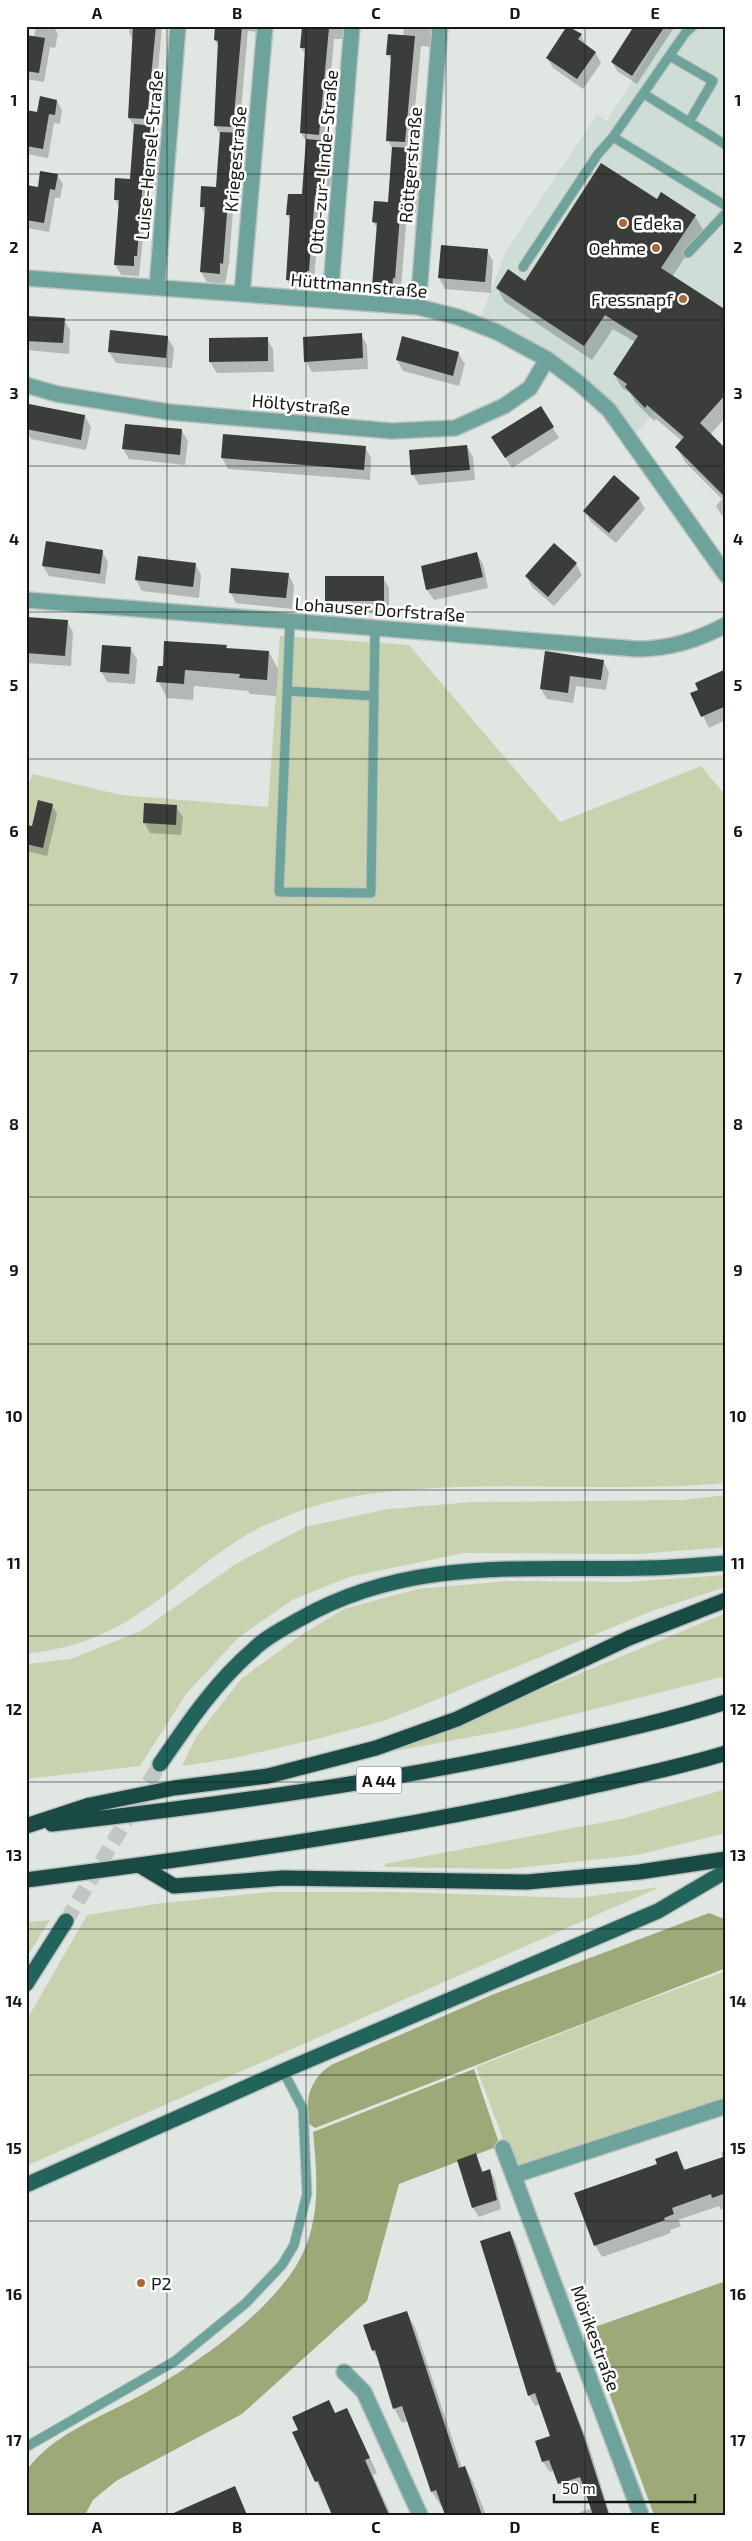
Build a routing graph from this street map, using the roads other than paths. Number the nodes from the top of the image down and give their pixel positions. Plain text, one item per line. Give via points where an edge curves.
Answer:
1 (178, 26) edge
2 (265, 26) edge
3 (352, 26) edge
4 (440, 26) edge
5 (693, 26) edge
6 (670, 56) junction
7 (644, 94) junction
8 (688, 122) junction
9 (613, 137) junction
10 (726, 145) edge
11 (726, 206) edge
12 (726, 213) edge
13 (688, 254) dead end
14 (523, 267) dead end
15 (26, 278) edge
16 (157, 287) junction
17 (242, 294) junction
18 (330, 300) junction
19 (418, 307) junction
20 (548, 359) junction
21 (26, 385) edge
22 (726, 575) edge
23 (26, 600) edge
24 (290, 621) junction
25 (726, 626) edge
26 (374, 627) junction
27 (288, 691) junction
28 (374, 696) junction
29 (726, 1563) edge
30 (726, 1600) edge
31 (726, 1702) edge
32 (726, 1753) edge
33 (160, 1764) tunnel mouth
34 (26, 1827) edge
35 (726, 1859) edge
36 (139, 1865) junction
37 (726, 1871) edge
38 (26, 1880) edge
39 (66, 1921) tunnel mouth
40 (26, 1984) edge
41 (283, 2071) junction
42 (726, 2106) edge
43 (503, 2148) dead end
44 (515, 2175) junction
45 (26, 2185) edge
46 (344, 2372) dead end
47 (26, 2447) edge
48 (420, 2515) edge
49 (642, 2515) edge

1 - 16 street, Luise-Hensel-Straße
2 - 17 street, Kriegestraße
3 - 18 street, Otto-zur-Linde-Straße
4 - 19 street, Röttgerstraße
5 - 6 lane
6 - 7 lane
6 - 8 lane via 713,81
7 - 8 lane
7 - 9 lane
8 - 10 lane
9 - 11 lane
9 - 14 lane via 598,154
12 - 13 lane
15 - 16 street, Hüttmannstraße
16 - 17 street, Hüttmannstraße
17 - 18 street, Hüttmannstraße
18 - 19 street, Hüttmannstraße
19 - 20 street, Hüttmannstraße via 458,317 497,332
20 - 21 street, Höltystraße via 530,388 504,406 455,428 392,431 169,412 58,394
20 - 22 street, Hüttmannstraße via 609,410
23 - 24 street, Lohauser Dorfstraße
24 - 26 street, Lohauser Dorfstraße
24 - 27 lane
25 - 26 street, Lohauser Dorfstraße via 706,636 659,649
26 - 28 lane
27 - 28 lane
27 - 28 lane via 279,892 371,893
29 - 33 main road via 648,1568 467,1570 419,1575 330,1601 254,1648 195,1712
30 - 34 highway via 629,1638 457,1719 376,1748 268,1776 174,1788 90,1805
31 - 34 highway, A 44 via 605,1734 394,1777 211,1806
32 - 36 highway via 444,1819
35 - 36 highway via 639,1872 527,1882 283,1878 174,1886
36 - 38 highway
37 - 41 main road via 658,1911
39 - 40 main road
41 - 45 main road
41 - 47 lane via 302,2109 307,2194 294,2245 282,2265 246,2303 175,2361
42 - 44 street
43 - 44 street, Mörikestraße
44 - 49 street, Mörikestraße
46 - 48 street via 364,2392

